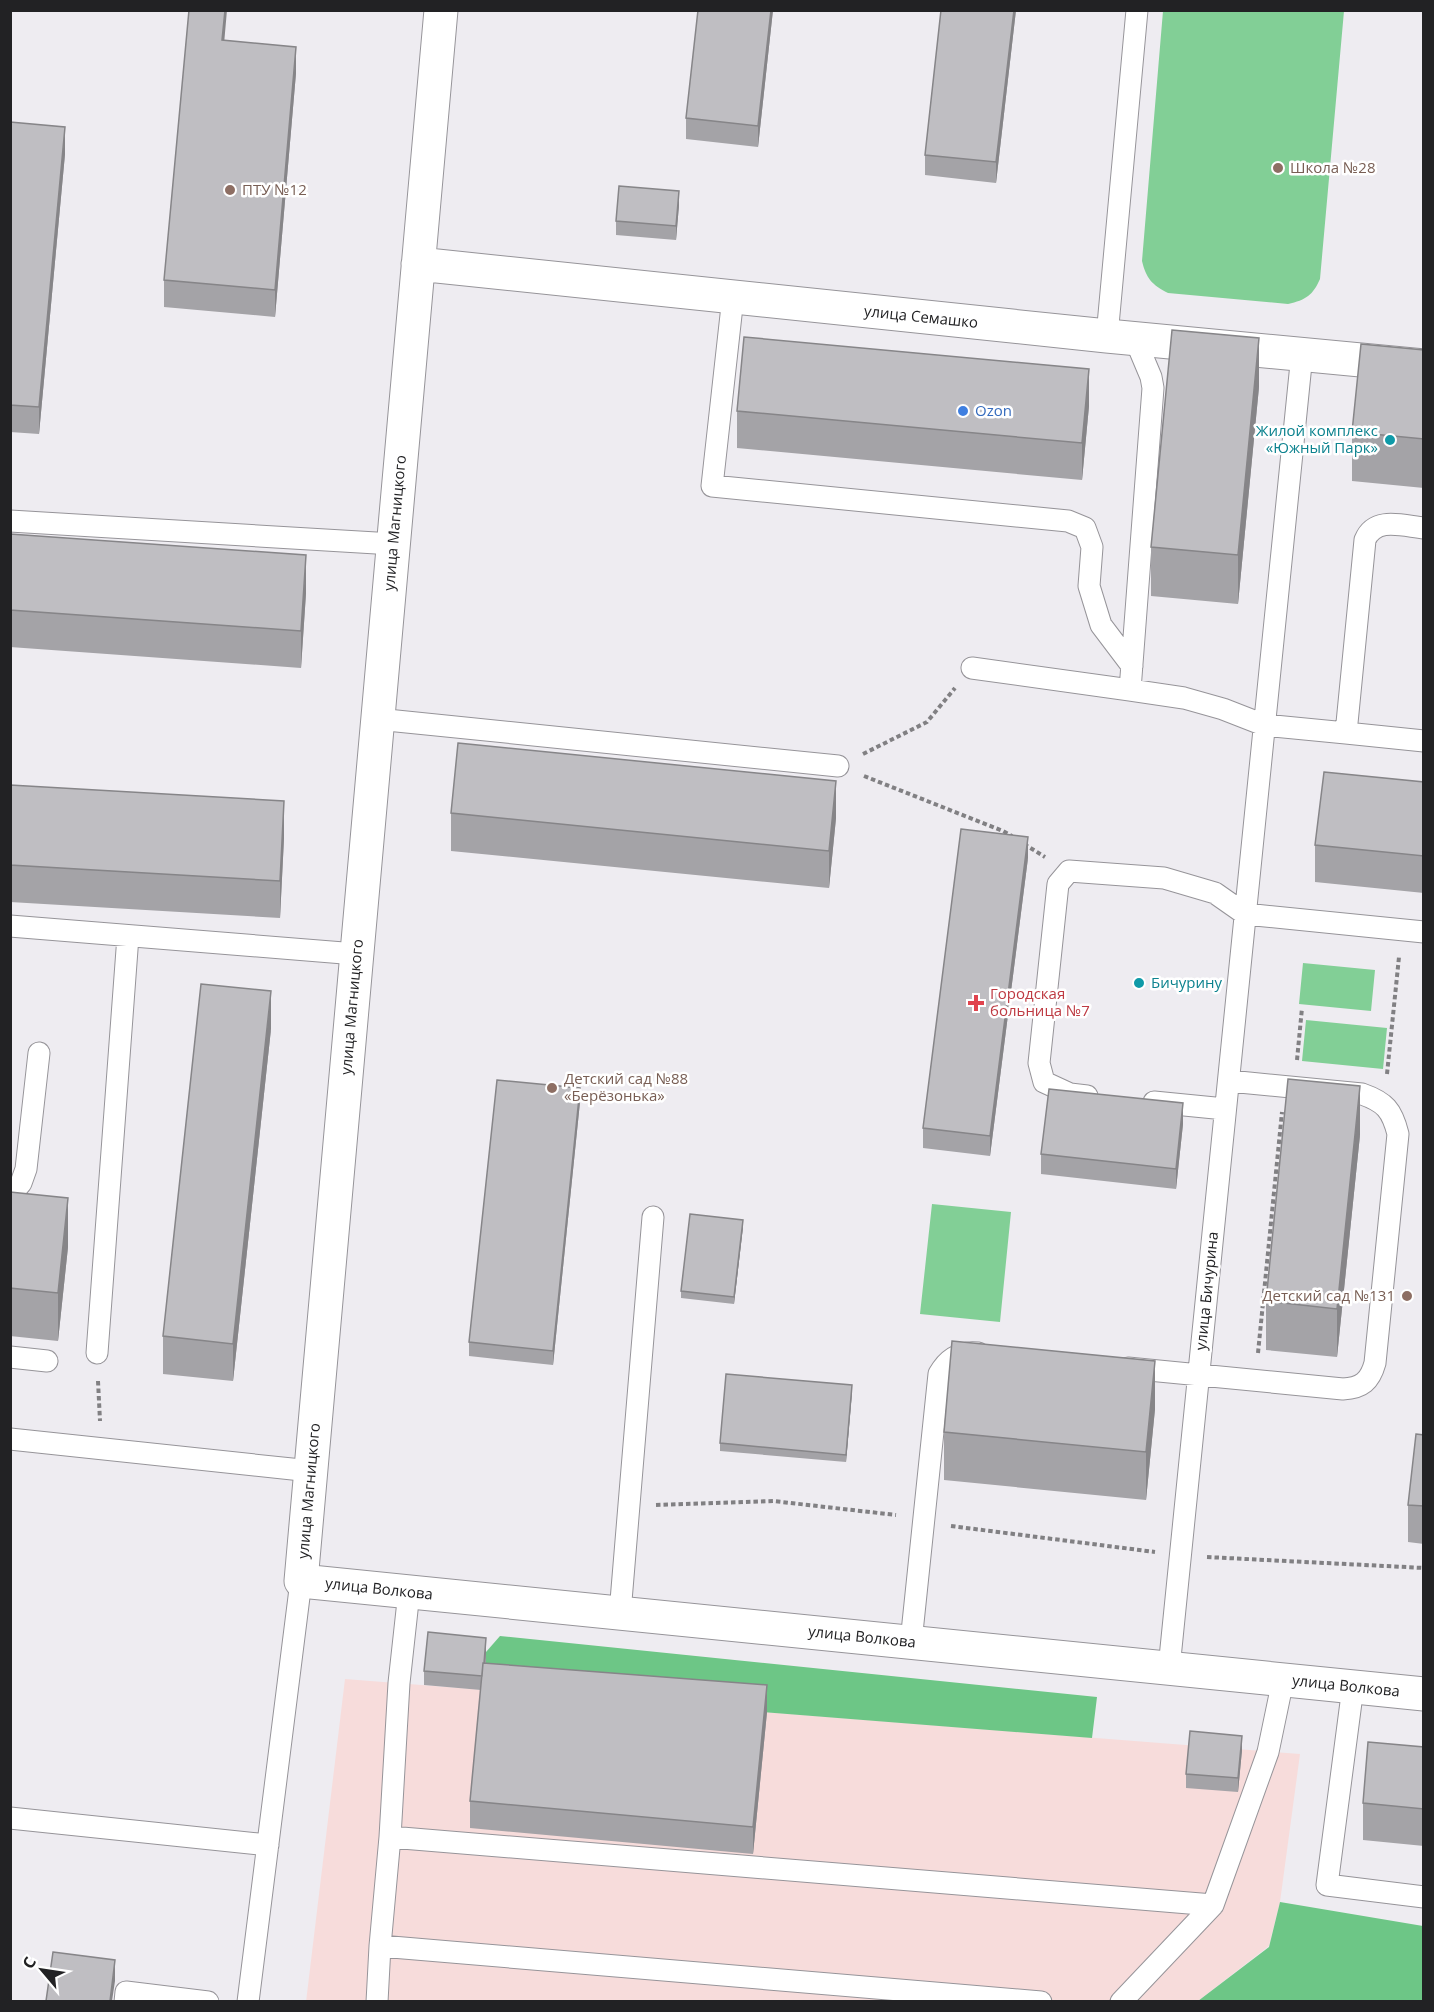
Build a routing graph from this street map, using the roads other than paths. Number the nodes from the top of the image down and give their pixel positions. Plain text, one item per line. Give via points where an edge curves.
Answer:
1 (441, 10) edge
2 (1137, 10) edge
3 (418, 264) junction
4 (733, 297) junction
5 (1121, 337) junction
6 (1302, 354) junction
7 (1424, 366) edge
8 (10, 521) edge
9 (1424, 528) edge
10 (393, 544) junction
11 (1132, 666) junction
12 (972, 668) road end
13 (1130, 690) junction
14 (377, 719) junction
15 (1264, 725) junction
16 (1346, 733) junction
17 (1424, 741) edge
18 (838, 766) road end
19 (1245, 914) junction
20 (10, 926) edge
21 (1424, 932) edge
22 (128, 936) junction
23 (356, 954) junction
24 (39, 1053) dead end
25 (1228, 1081) junction
26 (1106, 1097) edge
27 (1130, 1100) edge
28 (1225, 1109) junction
29 (10, 1196) edge
30 (653, 1217) dead end
31 (97, 1353) road end
32 (993, 1354) edge
33 (10, 1357) edge
34 (47, 1361) dead end
35 (1107, 1365) edge
36 (1198, 1375) junction
37 (10, 1439) edge
38 (311, 1470) junction
39 (301, 1581) junction
40 (409, 1592) junction
41 (620, 1613) junction
42 (911, 1642) junction
43 (1169, 1668) junction
44 (1283, 1680) junction
45 (1353, 1687) junction
46 (1424, 1694) edge
47 (10, 1818) edge
48 (390, 1837) junction
49 (268, 1845) junction
50 (1424, 1897) edge
51 (1213, 1905) junction
52 (380, 1946) junction
53 (125, 2001) edge
54 (208, 2001) edge
55 (248, 2001) edge
56 (377, 2001) edge
57 (1041, 2001) edge
58 (1121, 2001) edge

1 - 3 street, улица Магницкого
2 - 5 lane
3 - 4 street, улица Семашко
3 - 10 street, улица Магницкого
4 - 5 street, улица Семашко
4 - 11 lane via 712,486 1068,521 1085,528 1092,547 1089,586 1101,625
5 - 6 street, улица Семашко
5 - 11 lane via 1151,377 1153,388
6 - 7 street, улица Семашко
6 - 15 lane, улица Бичурина
8 - 10 lane
9 - 16 lane via 1385,524 1369,531 1365,540
10 - 14 street, улица Магницкого
11 - 13 lane
12 - 13 lane
13 - 15 lane via 1193,701
14 - 18 lane
14 - 23 street, улица Магницкого
15 - 16 lane
15 - 19 lane, улица Бичурина
16 - 17 lane
19 - 21 lane
19 - 25 lane, улица Бичурина
19 - 26 lane via 1215,893 1164,878 1069,871 1058,884 1039,1063 1044,1083 1070,1094
20 - 22 lane
22 - 23 lane
22 - 31 lane
23 - 38 street, улица Магницкого
24 - 29 lane via 26,1169
25 - 28 lane, улица Бичурина
25 - 36 lane via 1362,1094 1384,1105 1395,1120 1398,1134 1375,1363 1365,1383 1343,1389
27 - 28 lane
28 - 36 lane, улица Бичурина
30 - 41 lane
32 - 42 lane via 958,1354 939,1374
33 - 34 lane
35 - 36 lane
36 - 43 lane, улица Бичурина
37 - 38 lane
38 - 39 street, улица Магницкого
39 - 40 street, улица Волкова
39 - 49 lane, улица Магницкого
40 - 41 street, улица Волкова
40 - 48 lane
41 - 42 street, улица Волкова
42 - 43 street, улица Волкова
43 - 44 street, улица Волкова
44 - 45 street, улица Волкова
44 - 51 lane via 1268,1752
45 - 46 street, улица Волкова
45 - 50 lane via 1327,1885
47 - 49 lane
48 - 51 lane
48 - 52 lane
49 - 55 lane, улица Магницкого
51 - 58 lane
52 - 56 lane
52 - 57 lane
53 - 54 lane via 126,1992

